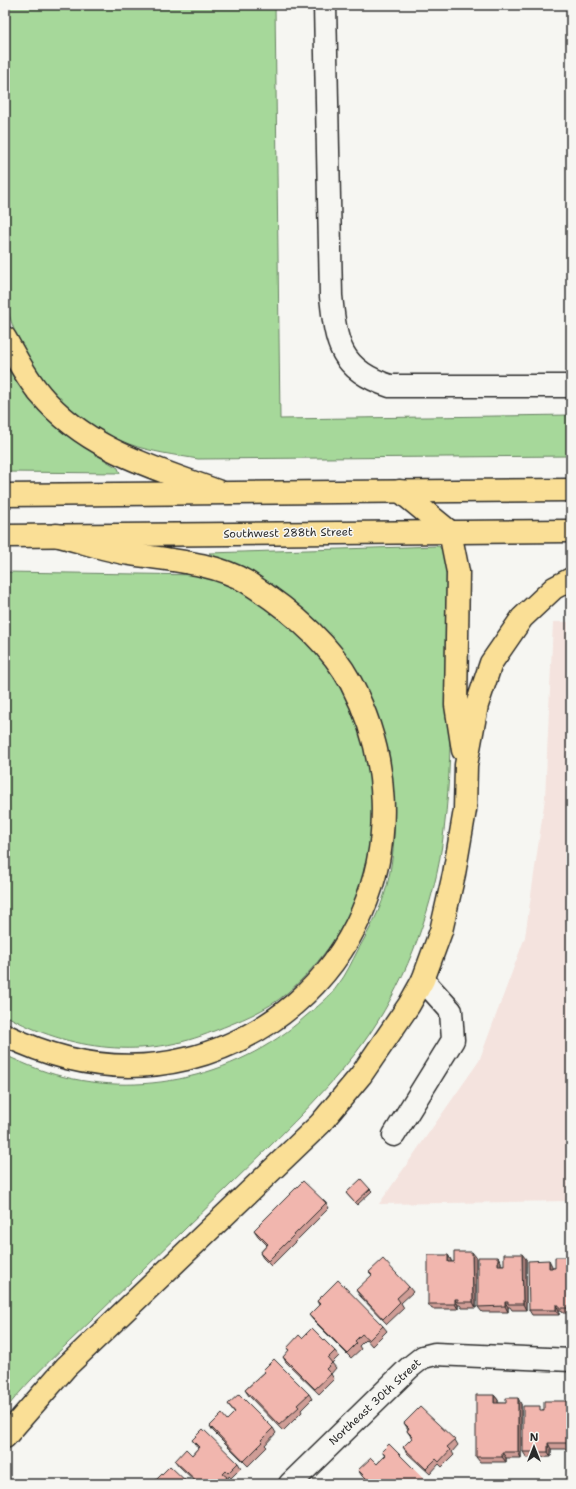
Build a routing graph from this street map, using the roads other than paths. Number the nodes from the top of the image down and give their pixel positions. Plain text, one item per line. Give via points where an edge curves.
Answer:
1 (325, 5) edge
2 (5, 338) edge
3 (571, 386) edge
4 (571, 490) edge
5 (400, 491) junction
6 (220, 492) junction
7 (5, 495) edge
8 (571, 531) edge
9 (450, 532) junction
10 (56, 535) junction
11 (5, 536) edge
12 (571, 579) edge
13 (466, 765) junction
14 (423, 980) junction
15 (5, 1035) edge
16 (394, 1135) dead end
17 (571, 1360) edge
18 (5, 1437) edge
19 (290, 1484) edge

1 - 3 street via 331,296 338,340 345,355 355,370 372,380 390,386
2 - 6 main road via 40,395 92,440 137,461
4 - 5 main road
5 - 6 main road
5 - 9 main road
6 - 7 main road
8 - 9 main road, Southwest 288th Street
9 - 10 main road, Southwest 288th Street
9 - 13 main road via 458,572 456,705
10 - 11 main road, Southwest 288th Street
10 - 15 main road via 128,554 171,559 212,568 245,581 306,626 350,682 367,723 380,765 384,802 382,840 375,878 365,907 349,938 311,991 285,1013 244,1038 208,1053 165,1064 120,1067 79,1062 31,1048
12 - 13 main road via 554,588 522,618 491,663 477,705
13 - 14 main road via 465,810 454,874 441,931
14 - 16 street via 451,1011 453,1040
14 - 18 main road via 361,1075 320,1124 66,1367
17 - 19 street, Northeast 30th Street via 435,1354 423,1356

